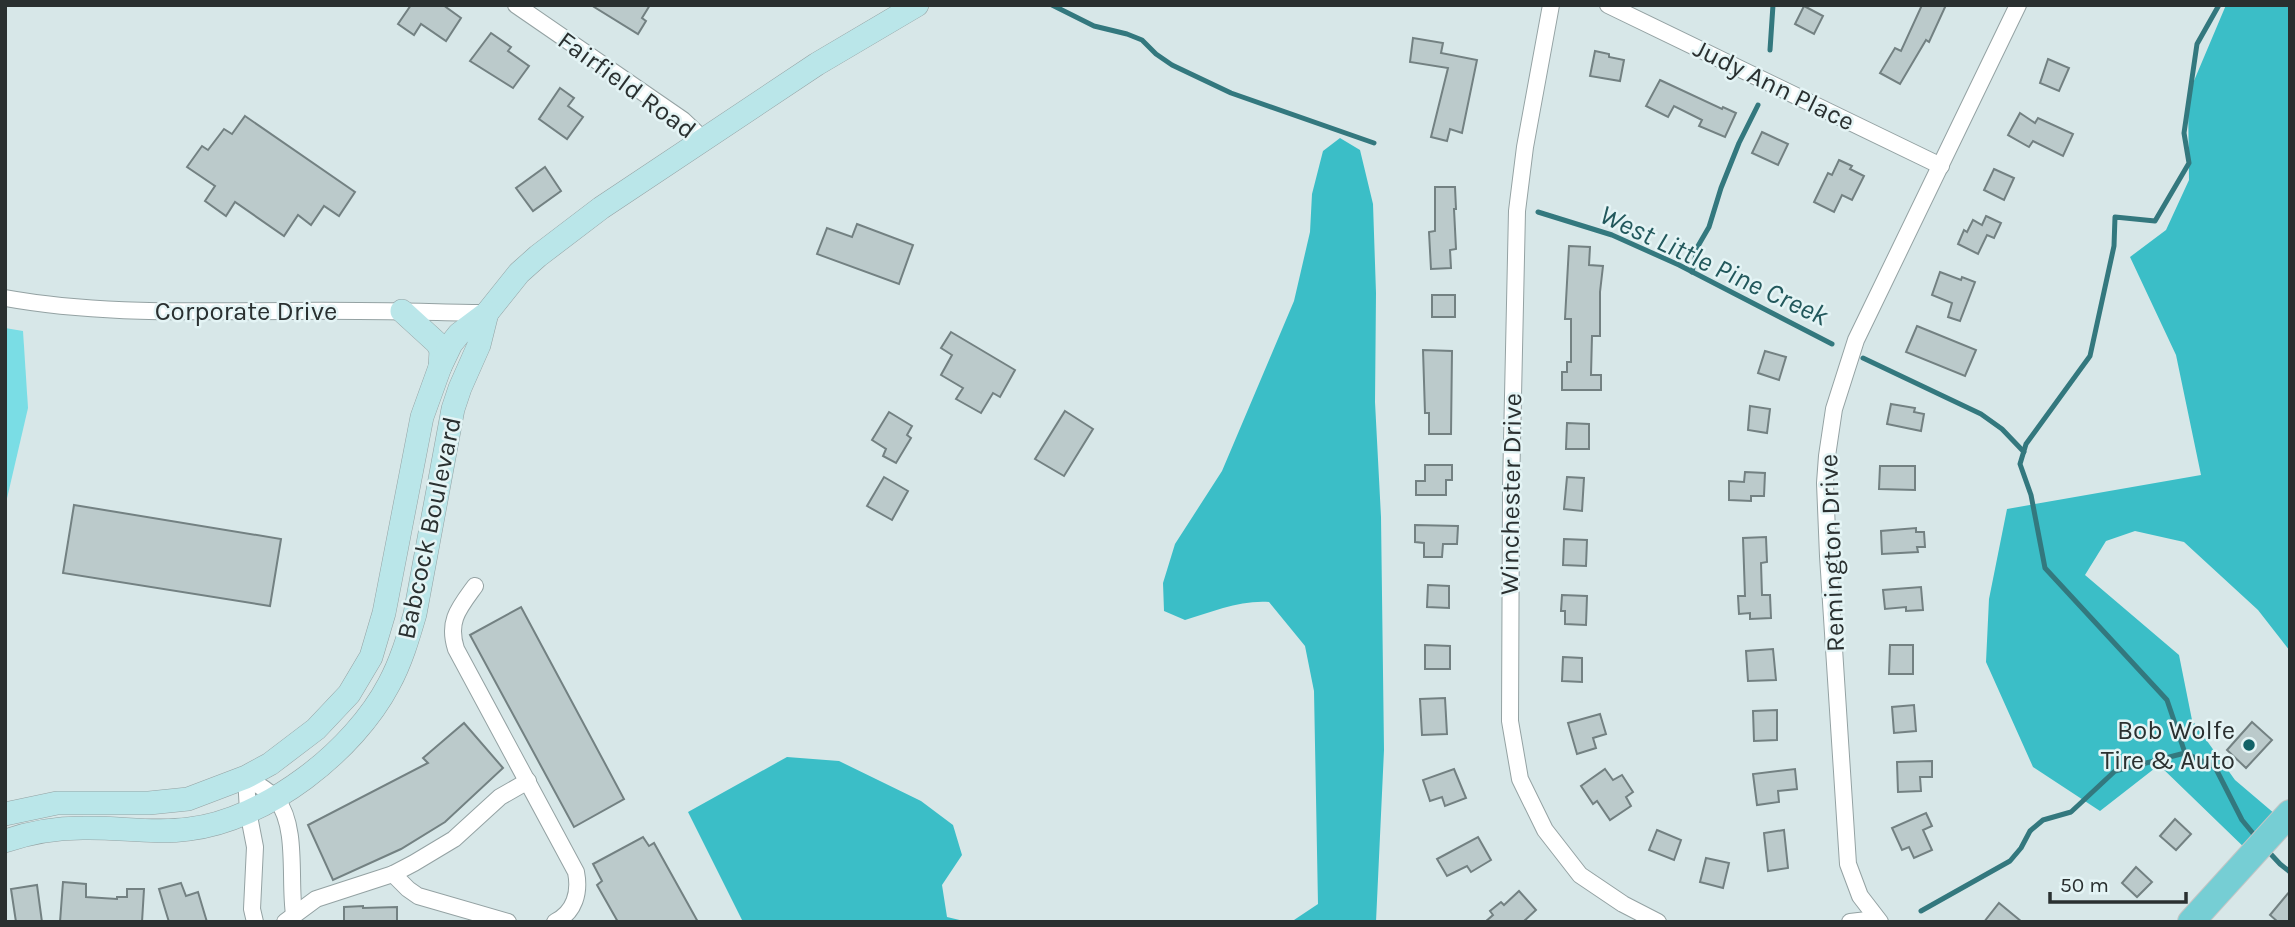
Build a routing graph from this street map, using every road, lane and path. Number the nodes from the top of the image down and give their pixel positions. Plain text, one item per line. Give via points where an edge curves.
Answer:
1 (516, 5) edge
2 (918, 5) edge
3 (1551, 5) edge
4 (1608, 5) edge
5 (2018, 5) edge
6 (704, 140) junction
7 (1941, 166) junction
8 (5, 298) edge
9 (402, 311) junction
10 (487, 313) junction
11 (440, 367) junction
12 (475, 586) dead end
13 (246, 777) junction
14 (528, 781) junction
15 (275, 797) junction
16 (248, 811) junction
17 (2290, 813) edge
18 (5, 814) edge
19 (5, 841) edge
20 (393, 874) junction
21 (290, 918) edge
22 (1878, 920) edge
23 (255, 922) edge
24 (509, 922) edge
25 (555, 922) edge
26 (1658, 922) edge
27 (1850, 922) edge
28 (2191, 922) edge

1 - 6 street, Fairfield Road via 683,120
2 - 6 street, Babcock Boulevard via 817,64
3 - 26 street, Winchester Drive via 1517,211 1510,721 1526,796 1567,861 1608,895
4 - 7 street, Judy Ann Place
5 - 7 street, Remington Drive
6 - 10 street, Babcock Boulevard via 538,256
7 - 22 street, Remington Drive via 1856,340 1837,398 1826,456 1848,864 1860,897
8 - 9 street, Corporate Drive via 141,311
9 - 10 street, Corporate Drive
9 - 11 street via 437,343
10 - 11 street, Babcock Boulevard via 459,334
10 - 15 street, Babcock Boulevard via 453,409 415,614 401,659 355,733 311,774
11 - 13 street, Babcock Boulevard via 422,417 384,613 363,675 325,721
12 - 14 street via 453,620 452,635
13 - 15 street
13 - 16 street
13 - 18 street, Babcock Boulevard via 210,793 168,802 68,802
14 - 20 street via 500,797 454,839
14 - 25 street via 576,872 575,900
15 - 16 street, Babcock Boulevard
15 - 21 street via 286,821 291,853
16 - 19 street, Babcock Boulevard via 191,829 54,829
16 - 23 street via 255,847
17 - 28 main road
20 - 21 street via 316,899
20 - 24 street via 418,896
22 - 27 street

